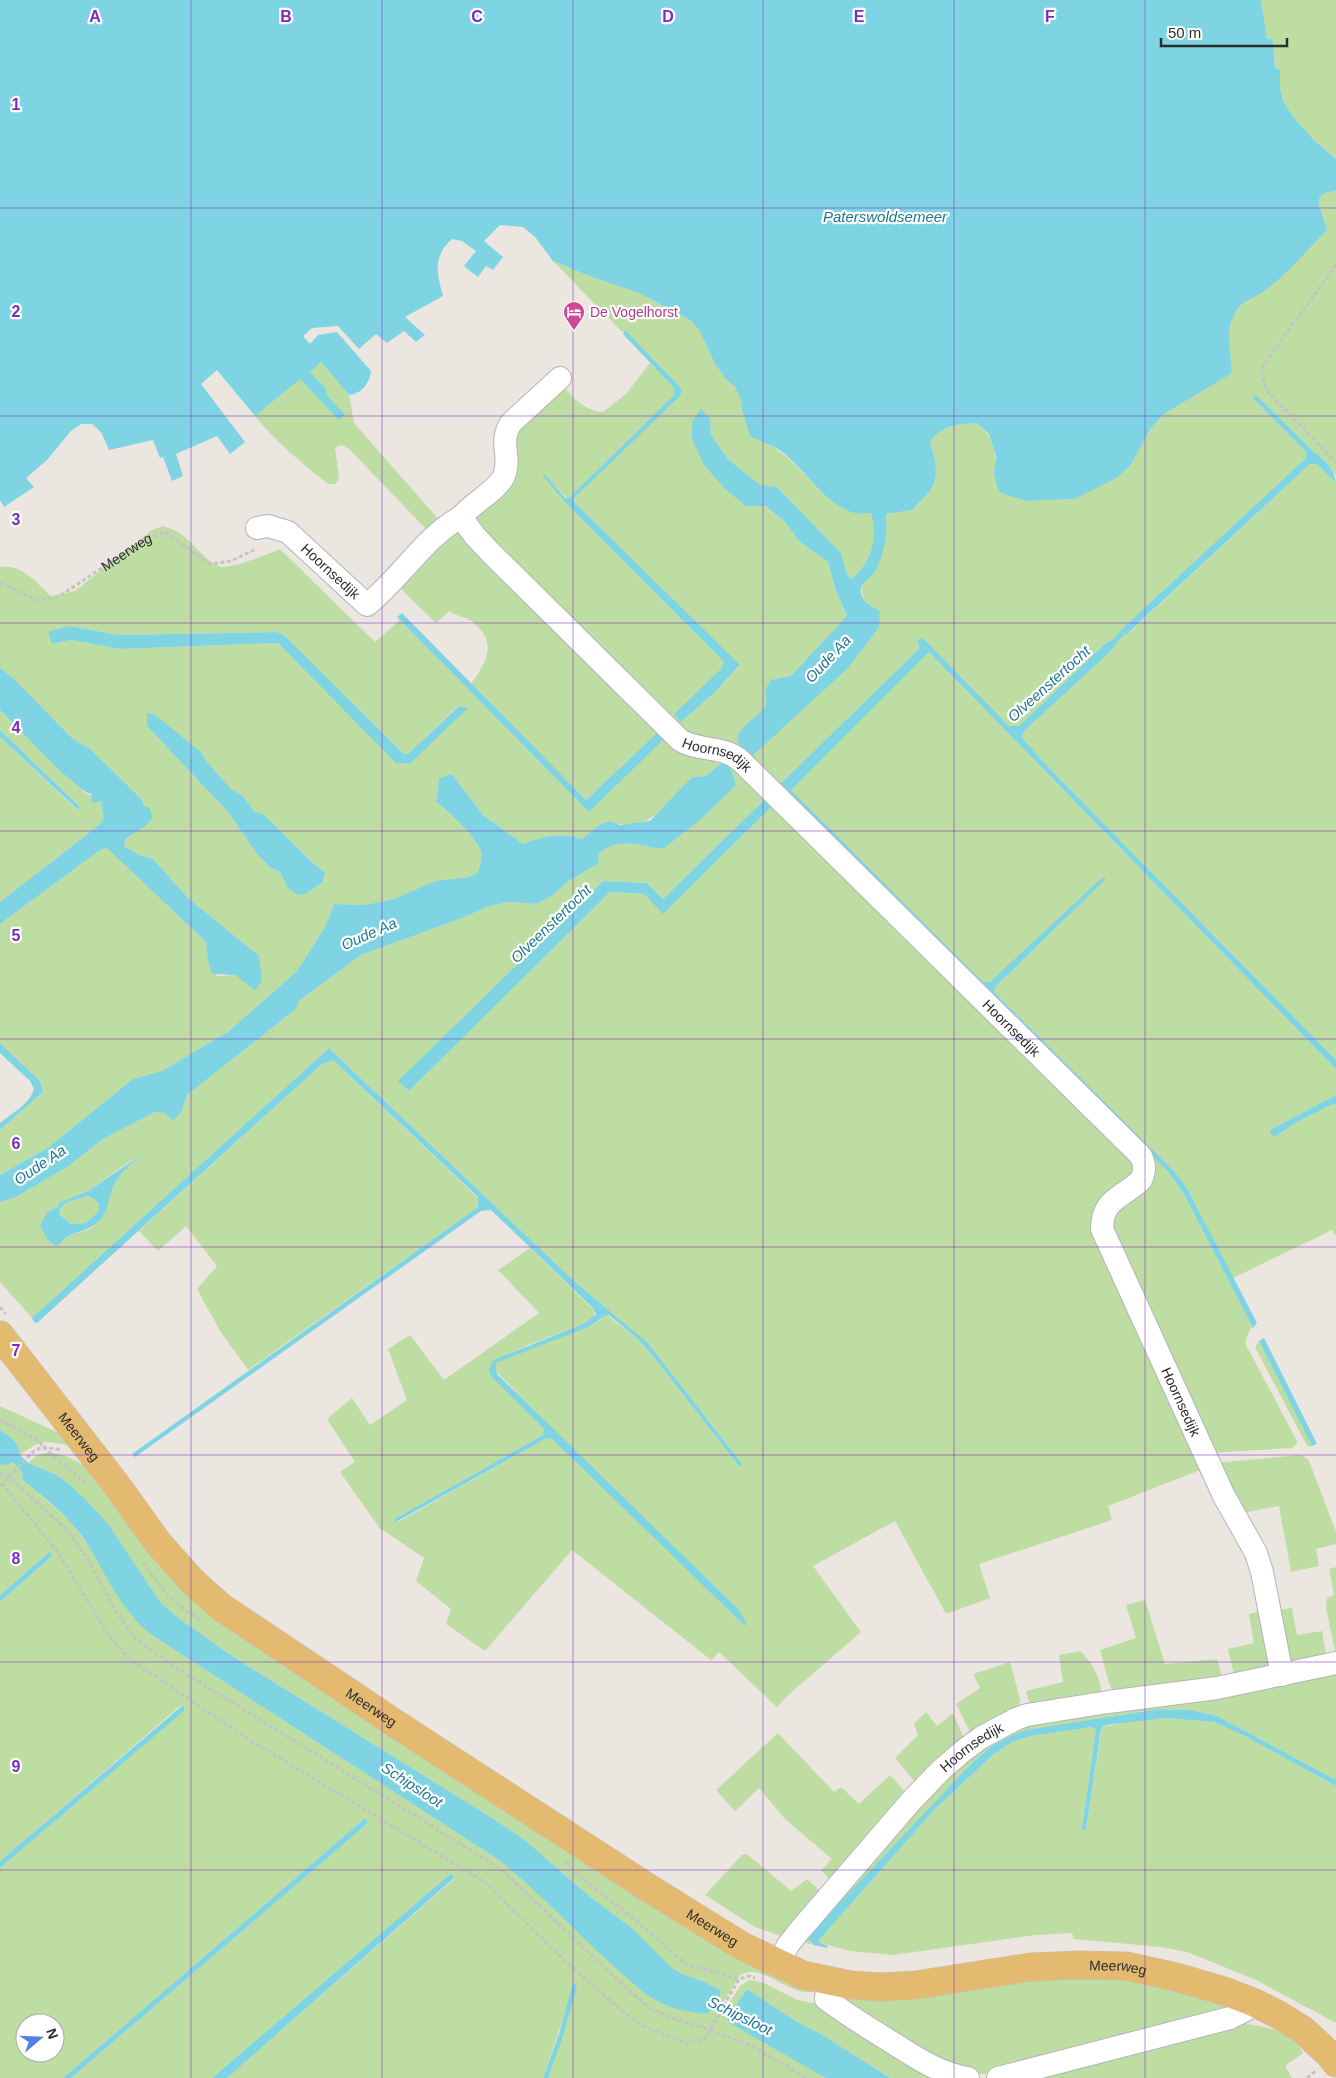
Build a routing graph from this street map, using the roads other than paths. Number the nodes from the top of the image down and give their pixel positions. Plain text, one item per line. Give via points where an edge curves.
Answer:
1 (560, 378) dead end
2 (461, 517) junction
3 (255, 539) road end
4 (0, 1335) edge
5 (1336, 1662) edge
6 (1282, 1675) junction
7 (779, 1964) junction
8 (828, 1981) junction
9 (1253, 2002) junction
10 (1334, 2055) edge
11 (968, 2078) edge
12 (998, 2078) edge

1 - 2 street, Hoornsedijk via 511,423 504,438 504,475
2 - 3 street, Hoornsedijk via 438,533 367,605 288,532 268,526
2 - 6 street, Hoornsedijk via 492,554 680,740 694,747 731,753 741,761 1141,1156 1144,1174 1141,1180 1107,1206 1102,1215 1102,1229 1224,1496 1256,1553
4 - 7 main road, Meerweg via 159,1544 221,1607 647,1887 742,1946
5 - 6 street, Hoornsedijk
6 - 7 street, Hoornsedijk via 1218,1688 1027,1715 982,1737 962,1751 912,1800 788,1944
7 - 8 main road, Meerweg via 803,1975
8 - 9 main road, Meerweg via 880,1987 916,1985 1031,1967 1126,1966 1176,1976
8 - 11 street via 826,1999 844,2012 926,2064
9 - 10 main road, Meerweg via 1303,2030
9 - 12 street via 1246,2010 1230,2018

